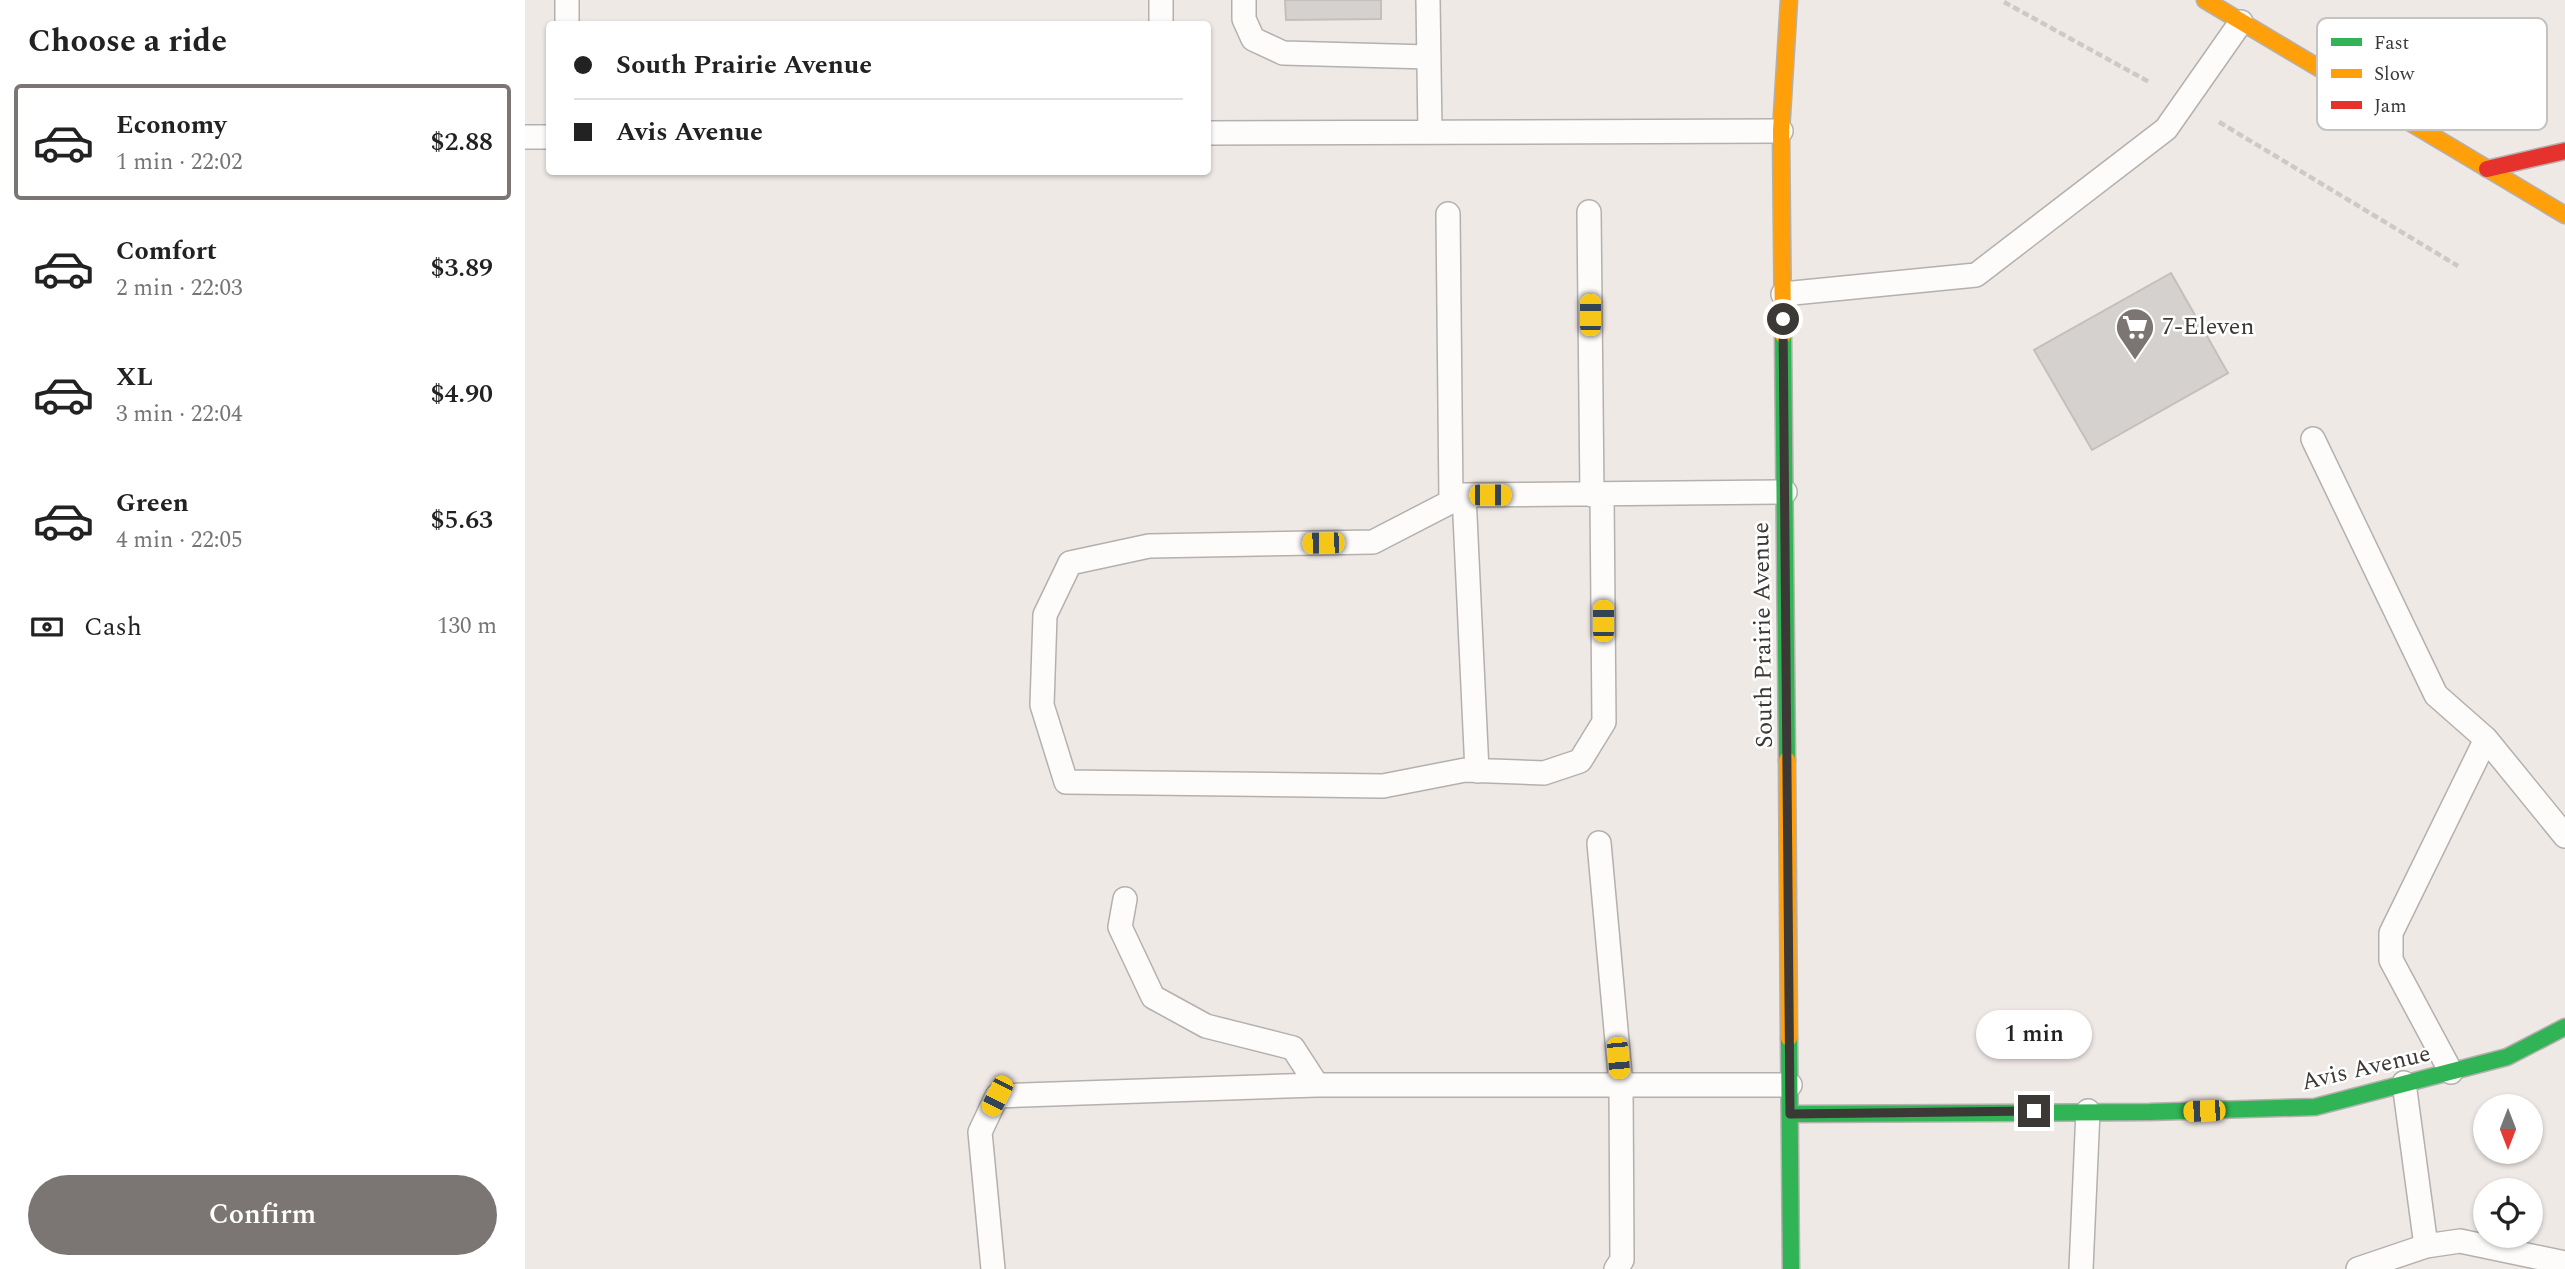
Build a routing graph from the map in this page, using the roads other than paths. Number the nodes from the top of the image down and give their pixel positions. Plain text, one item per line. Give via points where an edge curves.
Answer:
1 (567, 0) edge
2 (1161, 0) edge
3 (1244, 0) edge
4 (1428, 0) edge
5 (1789, 0) edge
6 (2205, 0) edge
7 (567, 21) edge
8 (1161, 21) edge
9 (2241, 22) junction
10 (1429, 57) junction
11 (2317, 67) edge
12 (2422, 130) edge
13 (1781, 131) junction
14 (1430, 132) junction
15 (1211, 133) edge
16 (525, 137) edge
17 (546, 137) edge
18 (2565, 151) edge
19 (2487, 169) junction
20 (1589, 212) dead end
21 (1448, 214) dead end
22 (2565, 215) edge
23 (1783, 294) junction
24 (2313, 439) dead end
25 (1785, 492) junction
26 (1597, 495) junction
27 (1458, 498) junction
28 (2486, 739) junction
29 (1477, 771) junction
30 (2565, 836) edge
31 (1599, 843) dead end
32 (1125, 899) dead end
33 (2565, 1027) edge
34 (2451, 1072) junction
35 (2404, 1083) junction
36 (1317, 1085) junction
37 (1621, 1085) junction
38 (1790, 1085) junction
39 (2088, 1111) junction
40 (1790, 1114) junction
41 (2427, 1246) junction
42 (2565, 1263) edge
43 (993, 1269) edge
44 (1616, 1269) edge
45 (1791, 1269) edge
46 (2081, 1269) edge
47 (2358, 1269) edge

1 - 7 lane
2 - 8 lane
3 - 10 lane via 1244,19 1253,39 1283,53
4 - 10 lane
5 - 13 main road, South Prairie Avenue
6 - 9 main road
9 - 11 main road
9 - 23 lane via 2166,129 1976,275
10 - 14 lane
12 - 19 main road
13 - 14 lane
13 - 23 main road, South Prairie Avenue
14 - 15 lane
16 - 17 lane
18 - 19 main road
19 - 22 main road
20 - 26 lane
21 - 27 lane
23 - 25 main road, South Prairie Avenue
24 - 28 lane via 2436,695
25 - 26 lane
25 - 38 main road, South Prairie Avenue
26 - 27 lane
26 - 29 lane via 1604,722 1580,761 1544,773
27 - 29 lane
27 - 29 lane via 1373,542 1149,547 1070,563 1045,615 1042,705 1066,782 1383,786
28 - 30 lane
28 - 34 lane via 2391,933 2391,960
31 - 37 lane
32 - 36 lane via 1120,926 1153,997 1206,1026 1293,1048
33 - 34 main road, Avis Avenue via 2507,1057
34 - 35 main road, Avis Avenue
35 - 39 main road, Avis Avenue via 2315,1107
35 - 41 lane
36 - 37 lane
36 - 43 lane via 997,1096 980,1132
37 - 38 lane
37 - 44 lane via 1622,1260
38 - 40 main road, South Prairie Avenue
39 - 40 main road, Avis Avenue
39 - 46 lane
40 - 45 main road, South Prairie Avenue
41 - 42 lane via 2460,1241
41 - 47 lane

